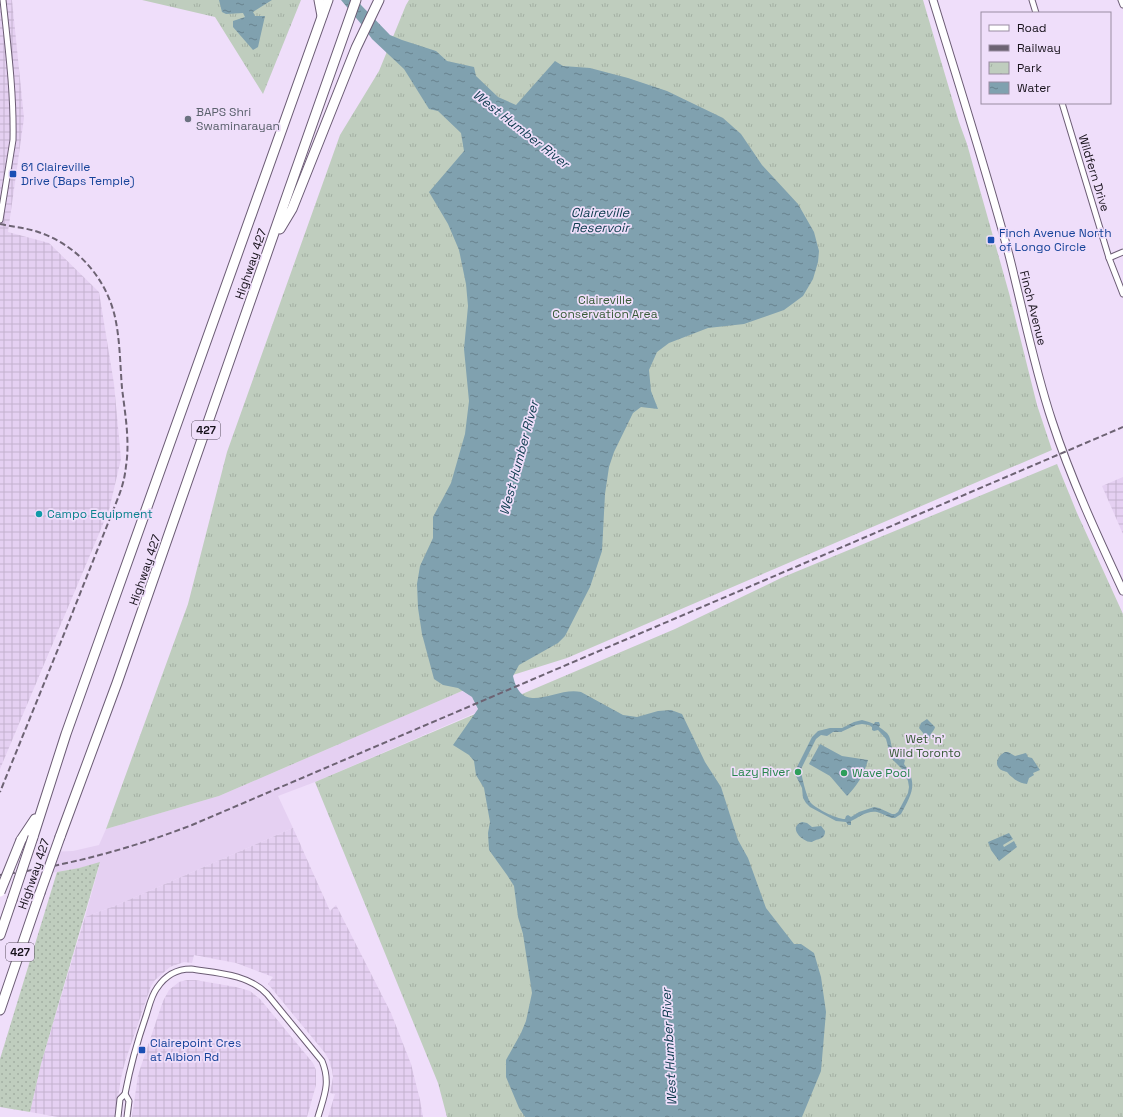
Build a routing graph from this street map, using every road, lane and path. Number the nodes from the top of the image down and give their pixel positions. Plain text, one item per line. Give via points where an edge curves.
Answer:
1 (3, 0) edge
2 (319, 0) edge
3 (328, 0) edge
4 (356, 0) edge
5 (379, 0) edge
6 (933, 0) edge
7 (1032, 0) edge
8 (1121, 0) edge
9 (1123, 5) edge
10 (1036, 12) edge
11 (322, 18) junction
12 (1062, 104) edge
13 (0, 220) edge
14 (272, 240) junction
15 (1123, 252) edge
16 (1109, 258) junction
17 (1123, 294) edge
18 (1123, 591) edge
19 (41, 812) junction
20 (0, 892) edge
21 (0, 935) edge
22 (0, 1010) edge
23 (125, 1094) junction
24 (118, 1117) edge
25 (127, 1117) edge
26 (318, 1117) edge

1 - 13 street via 12,90 13,140
2 - 11 highway
3 - 11 highway, Highway 427 / 427
4 - 14 highway, Highway 427 / 427
5 - 14 highway via 356,48 292,209
6 - 18 main road, Finch Avenue via 995,205 1046,403 1077,490
7 - 10 street
8 - 9 street
11 - 19 highway, Highway 427 / 427
12 - 16 street, Wildfern Drive
14 - 22 highway, Highway 427 / 427, bridge
15 - 16 street
16 - 17 street, Wildfern Drive
19 - 20 highway, bridge via 21,840
19 - 21 highway, Highway 427 / 427, bridge
23 - 24 street via 120,1100
23 - 25 street via 129,1101
23 - 26 street via 133,1054 153,994 168,977 179,971 191,969 240,977 267,994 322,1061 327,1082

